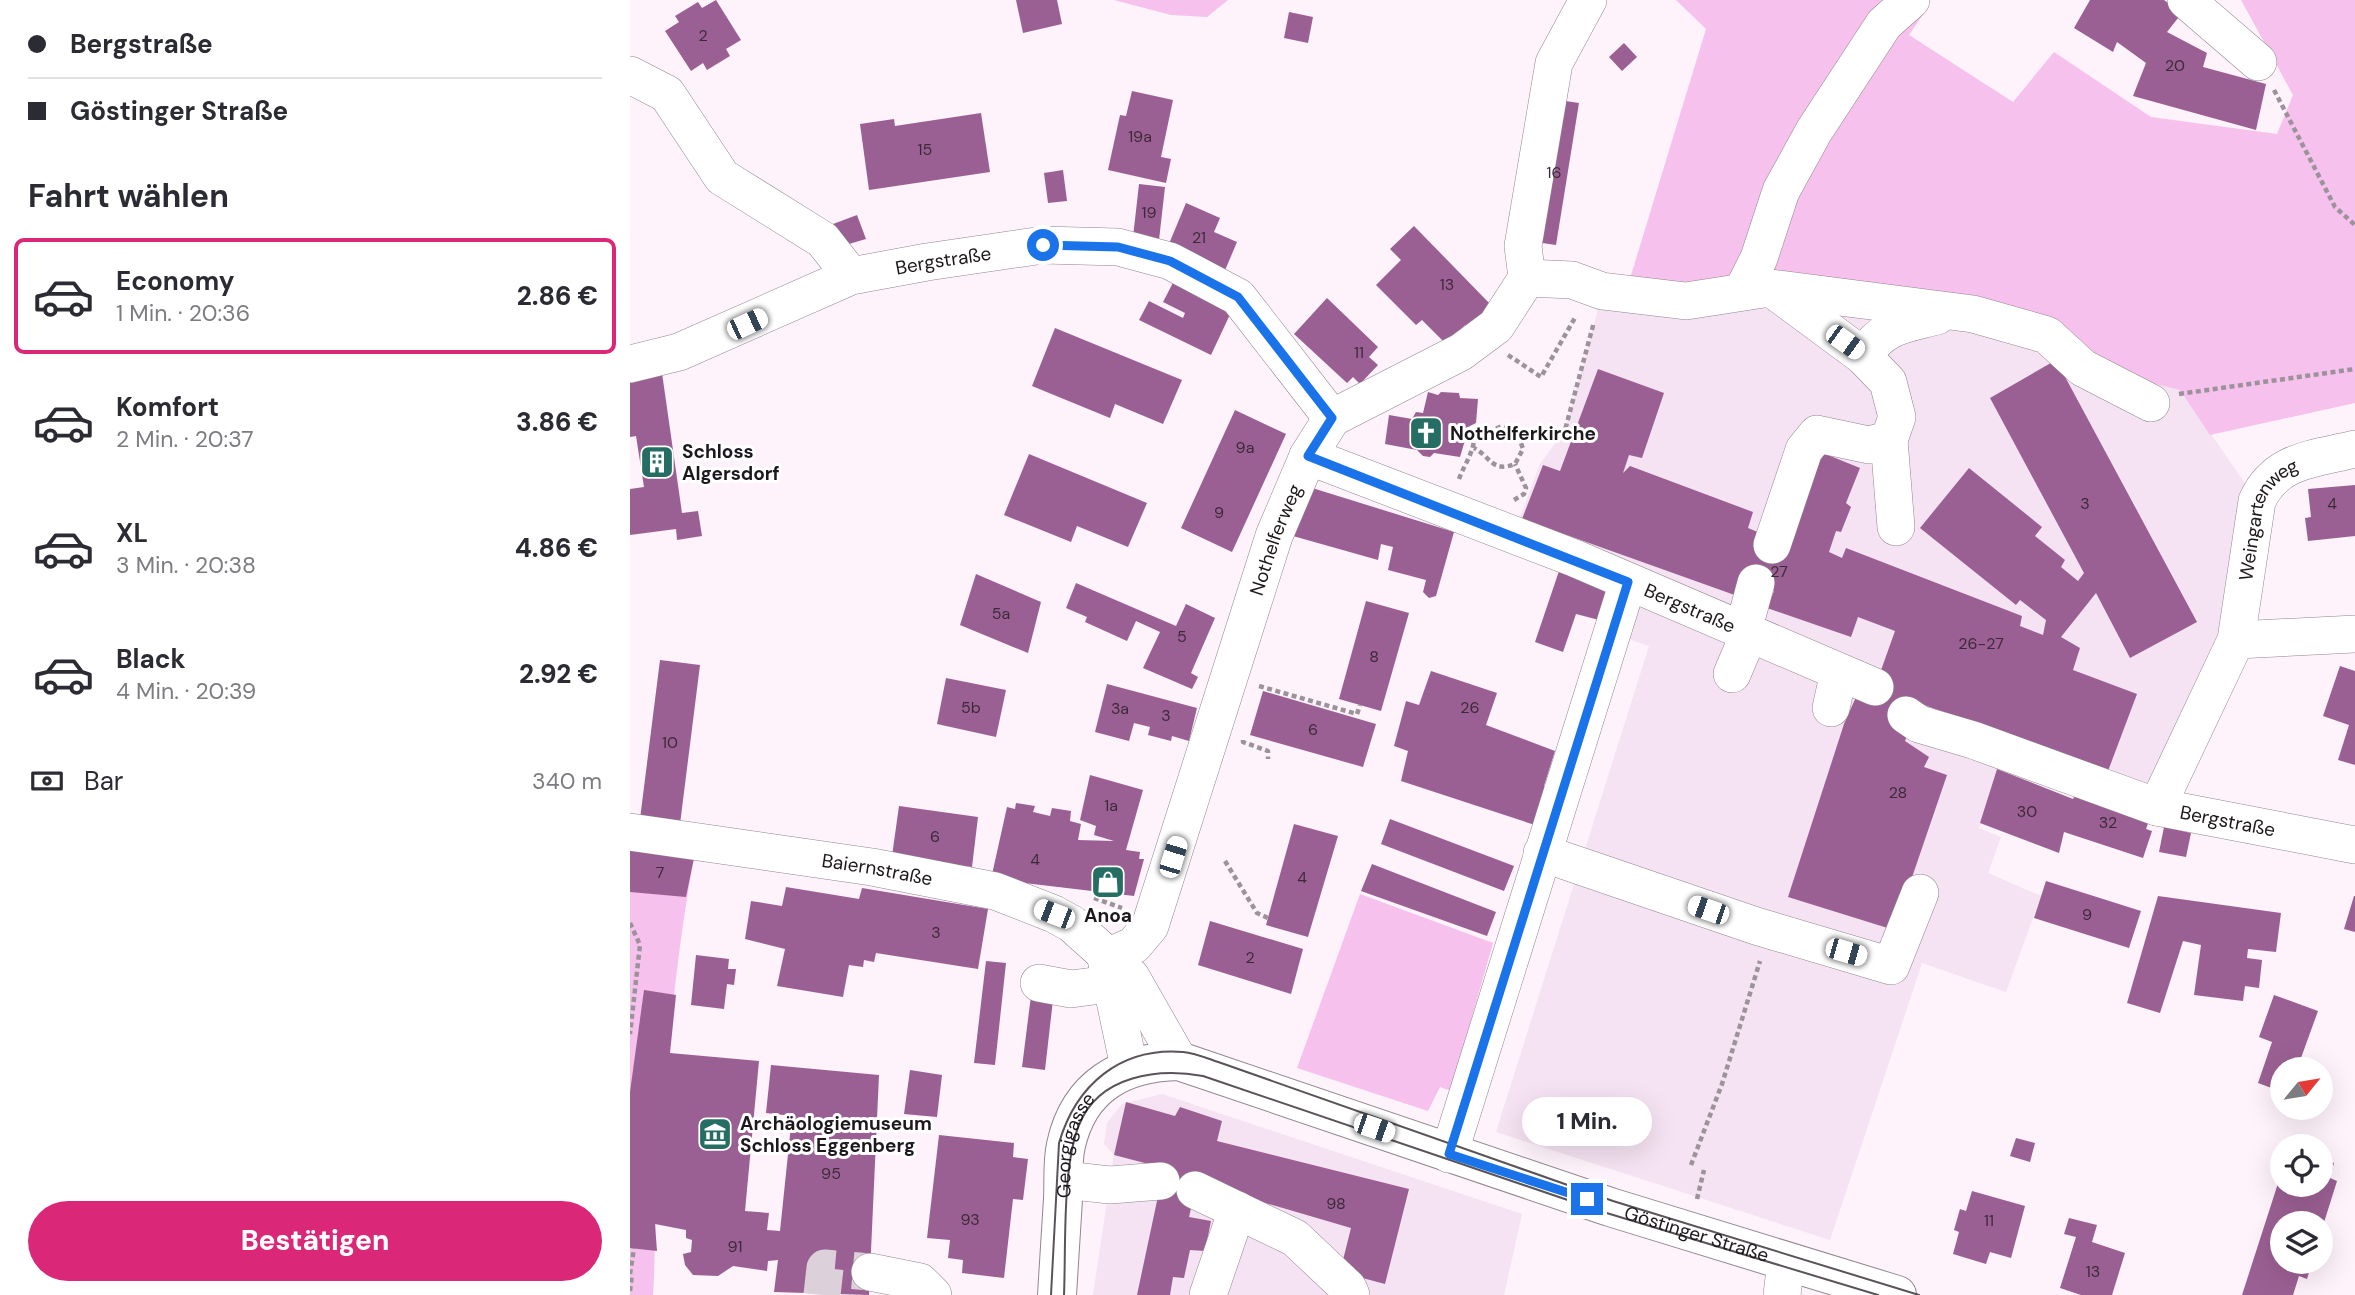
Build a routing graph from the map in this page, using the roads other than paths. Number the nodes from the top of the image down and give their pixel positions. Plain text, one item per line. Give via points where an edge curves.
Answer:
1 (1588, 0) edge
2 (1911, 0) edge
3 (2186, 0) edge
4 (2258, 62) road end
5 (630, 75) edge
6 (851, 276) junction
7 (1527, 278) junction
8 (1757, 289) junction
9 (1955, 312) junction
10 (1863, 356) junction
11 (630, 364) edge
12 (2151, 403) road end
13 (1332, 418) junction
14 (1889, 440) junction
15 (2355, 449) edge
16 (1308, 456) junction
17 (1896, 527) dead end
18 (1772, 545) dead end
19 (1628, 582) junction
20 (1756, 583) dead end
21 (1746, 633) junction
22 (2355, 634) edge
23 (2236, 640) junction
24 (1839, 672) junction
25 (1732, 674) dead end
26 (1875, 687) dead end
27 (1831, 708) dead end
28 (1906, 715) dead end
29 (2150, 804) junction
30 (630, 832) edge
31 (2355, 845) edge
32 (1542, 853) junction
33 (1920, 893) dead end
34 (1108, 971) junction
35 (1040, 984) dead end
36 (1179, 1061) junction
37 (1129, 1068) junction
38 (1449, 1154) junction
39 (1064, 1180) junction
40 (1237, 1210) junction
41 (1784, 1278) edge
42 (879, 1280) tunnel mouth
43 (933, 1295) edge
44 (1057, 1295) edge
45 (1208, 1295) edge
46 (1350, 1295) edge
47 (1898, 1295) edge

1 - 7 street via 1554,63 1523,246
2 - 8 street via 1884,24 1781,191 1759,258
3 - 4 street
5 - 6 street via 667,94 722,177 823,240
6 - 11 street, Bergstraße via 679,352
6 - 13 street, Bergstraße via 1043,245 1118,247 1170,261 1238,297
7 - 8 street via 1572,281 1604,300 1686,301
7 - 13 street via 1496,326 1461,352
8 - 9 street
8 - 10 street
9 - 10 street via 1893,327 1876,337
9 - 12 street via 2047,335 2083,368
10 - 14 street via 1888,382 1897,417
13 - 16 street, Nothelferweg
14 - 17 street
14 - 18 street via 1869,445 1817,434 1804,450
15 - 23 street, Weingartenweg via 2292,465 2276,472 2263,488 2253,523
16 - 19 street, Bergstraße via 1492,511
16 - 34 street, Nothelferweg via 1274,536 1150,926
19 - 21 street, Bergstraße
19 - 32 street
20 - 21 street
21 - 24 street, Bergstraße
21 - 25 street
22 - 23 street
23 - 29 street, Weingartenweg
24 - 26 street, Bergstraße
24 - 27 street
28 - 29 street, Bergstraße via 1920,724
29 - 31 street, Bergstraße
30 - 34 street, Baiernstraße via 872,867 995,891 1072,924
32 - 33 street via 1756,926 1892,966
32 - 38 street
34 - 35 street via 1071,989
34 - 36 street, Baiernstraße via 1130,977
34 - 37 street, Baiernstraße
36 - 37 main road, Georgigasse
36 - 38 main road, Göstinger Straße
37 - 39 main road, Georgigasse via 1105,1081 1078,1112 1066,1146
38 - 41 main road, Göstinger Straße
39 - 40 street via 1178,1185
39 - 44 main road, Georgigasse
40 - 45 street
40 - 46 street via 1296,1238
41 - 47 main road, Göstinger Straße
42 - 43 street via 920,1282

